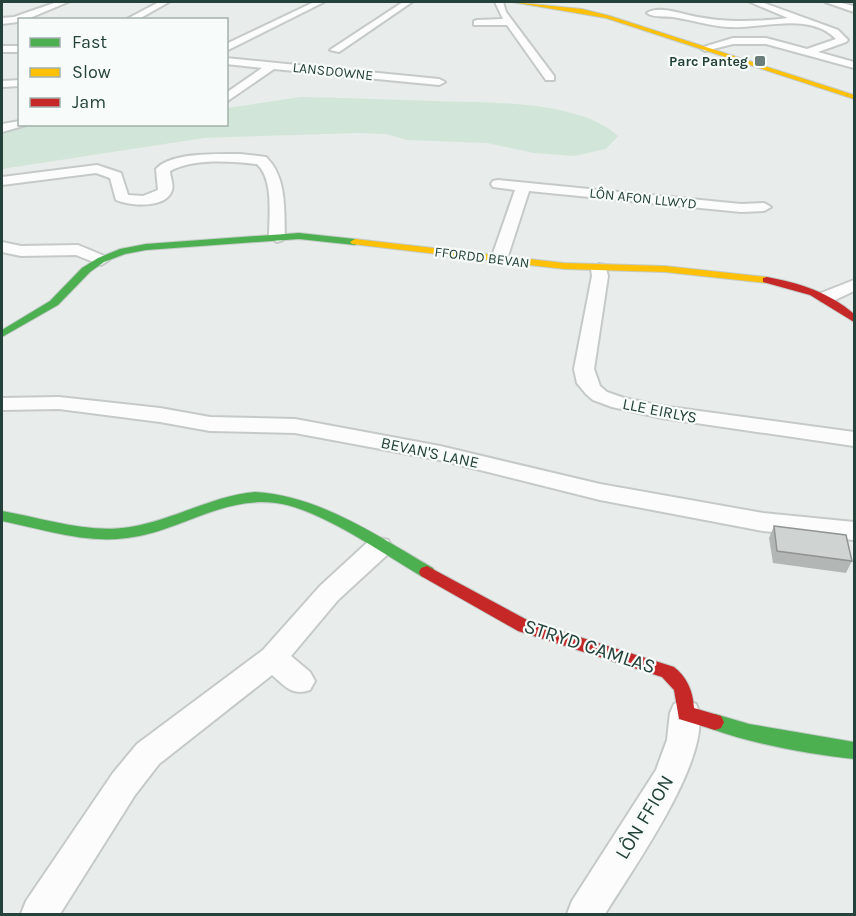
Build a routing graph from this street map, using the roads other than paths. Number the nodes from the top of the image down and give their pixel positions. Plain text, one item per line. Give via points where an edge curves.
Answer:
1 (64, 2) edge
2 (165, 2) edge
3 (320, 2) edge
4 (408, 2) edge
5 (499, 2) edge
6 (756, 2) edge
7 (770, 2) edge
8 (829, 2) edge
9 (521, 3) edge
10 (855, 9) edge
11 (651, 13) dead end
12 (20, 18) edge
13 (133, 18) edge
14 (18, 19) edge
15 (801, 19) junction
16 (2, 21) edge
17 (510, 22) junction
18 (477, 23) dead end
19 (228, 47) edge
20 (705, 48) junction
21 (2, 49) edge
22 (18, 50) edge
23 (334, 50) dead end
24 (808, 52) junction
25 (228, 61) edge
26 (855, 65) edge
27 (272, 66) junction
28 (550, 78) dead end
29 (439, 82) dead end
30 (18, 83) edge
31 (2, 84) edge
32 (855, 96) edge
33 (228, 98) edge
34 (18, 125) edge
35 (2, 128) edge
36 (2, 181) edge
37 (498, 184) dead end
38 (523, 187) junction
39 (764, 207) dead end
40 (277, 237) junction
41 (2, 248) edge
42 (500, 259) junction
43 (101, 260) junction
44 (599, 269) junction
45 (855, 285) edge
46 (827, 297) junction
47 (855, 319) edge
48 (2, 334) edge
49 (2, 404) edge
50 (855, 439) edge
51 (2, 516) edge
52 (855, 531) edge
53 (379, 547) junction
54 (273, 658) junction
55 (300, 681) dead end
56 (685, 713) junction
57 (855, 751) edge
58 (39, 915) edge
59 (585, 915) edge

1 - 12 street
2 - 13 street
3 - 19 street
4 - 23 street
5 - 17 street
6 - 7 street
6 - 15 street
8 - 10 street
9 - 20 street via 608,17
11 - 15 street via 676,11 707,22 728,24
14 - 16 street
15 - 24 street via 835,32 843,40
17 - 18 street
17 - 28 street
20 - 24 street via 756,40
20 - 32 street
21 - 22 street
24 - 26 street
25 - 27 street, LANSDOWNE
27 - 29 street, LANSDOWNE
27 - 33 street
30 - 31 street
34 - 35 street
36 - 40 street via 38,173 103,170 116,176 121,197 142,201 164,192 162,172 170,164 261,160 273,178
37 - 38 street, LÔN AFON LLWYD
38 - 39 street, LÔN AFON LLWYD
38 - 42 street
40 - 42 street, FFORDD BEVAN via 318,238
40 - 43 street, FFORDD BEVAN via 146,247
41 - 43 street via 78,250
42 - 44 street, FFORDD BEVAN
43 - 48 street, FFORDD BEVAN via 54,303
44 - 46 street, FFORDD BEVAN via 658,268 768,280
44 - 50 street, LLE EIRLYS via 584,369 587,383 600,396 662,412
45 - 46 street
46 - 47 street, FFORDD BEVAN
49 - 52 street, BEVAN'S LANE via 59,403 210,424 295,426 440,453 600,492 763,522
51 - 53 street, STRYD CAMLAS via 88,531 127,533 165,523 215,502 258,496 300,504
53 - 54 street via 329,593
53 - 56 street, STRYD CAMLAS via 524,626 668,672 687,693
54 - 55 street
54 - 58 street via 148,754 124,784
56 - 57 street via 749,732
56 - 59 street, LÔN FFION via 683,740 669,778

